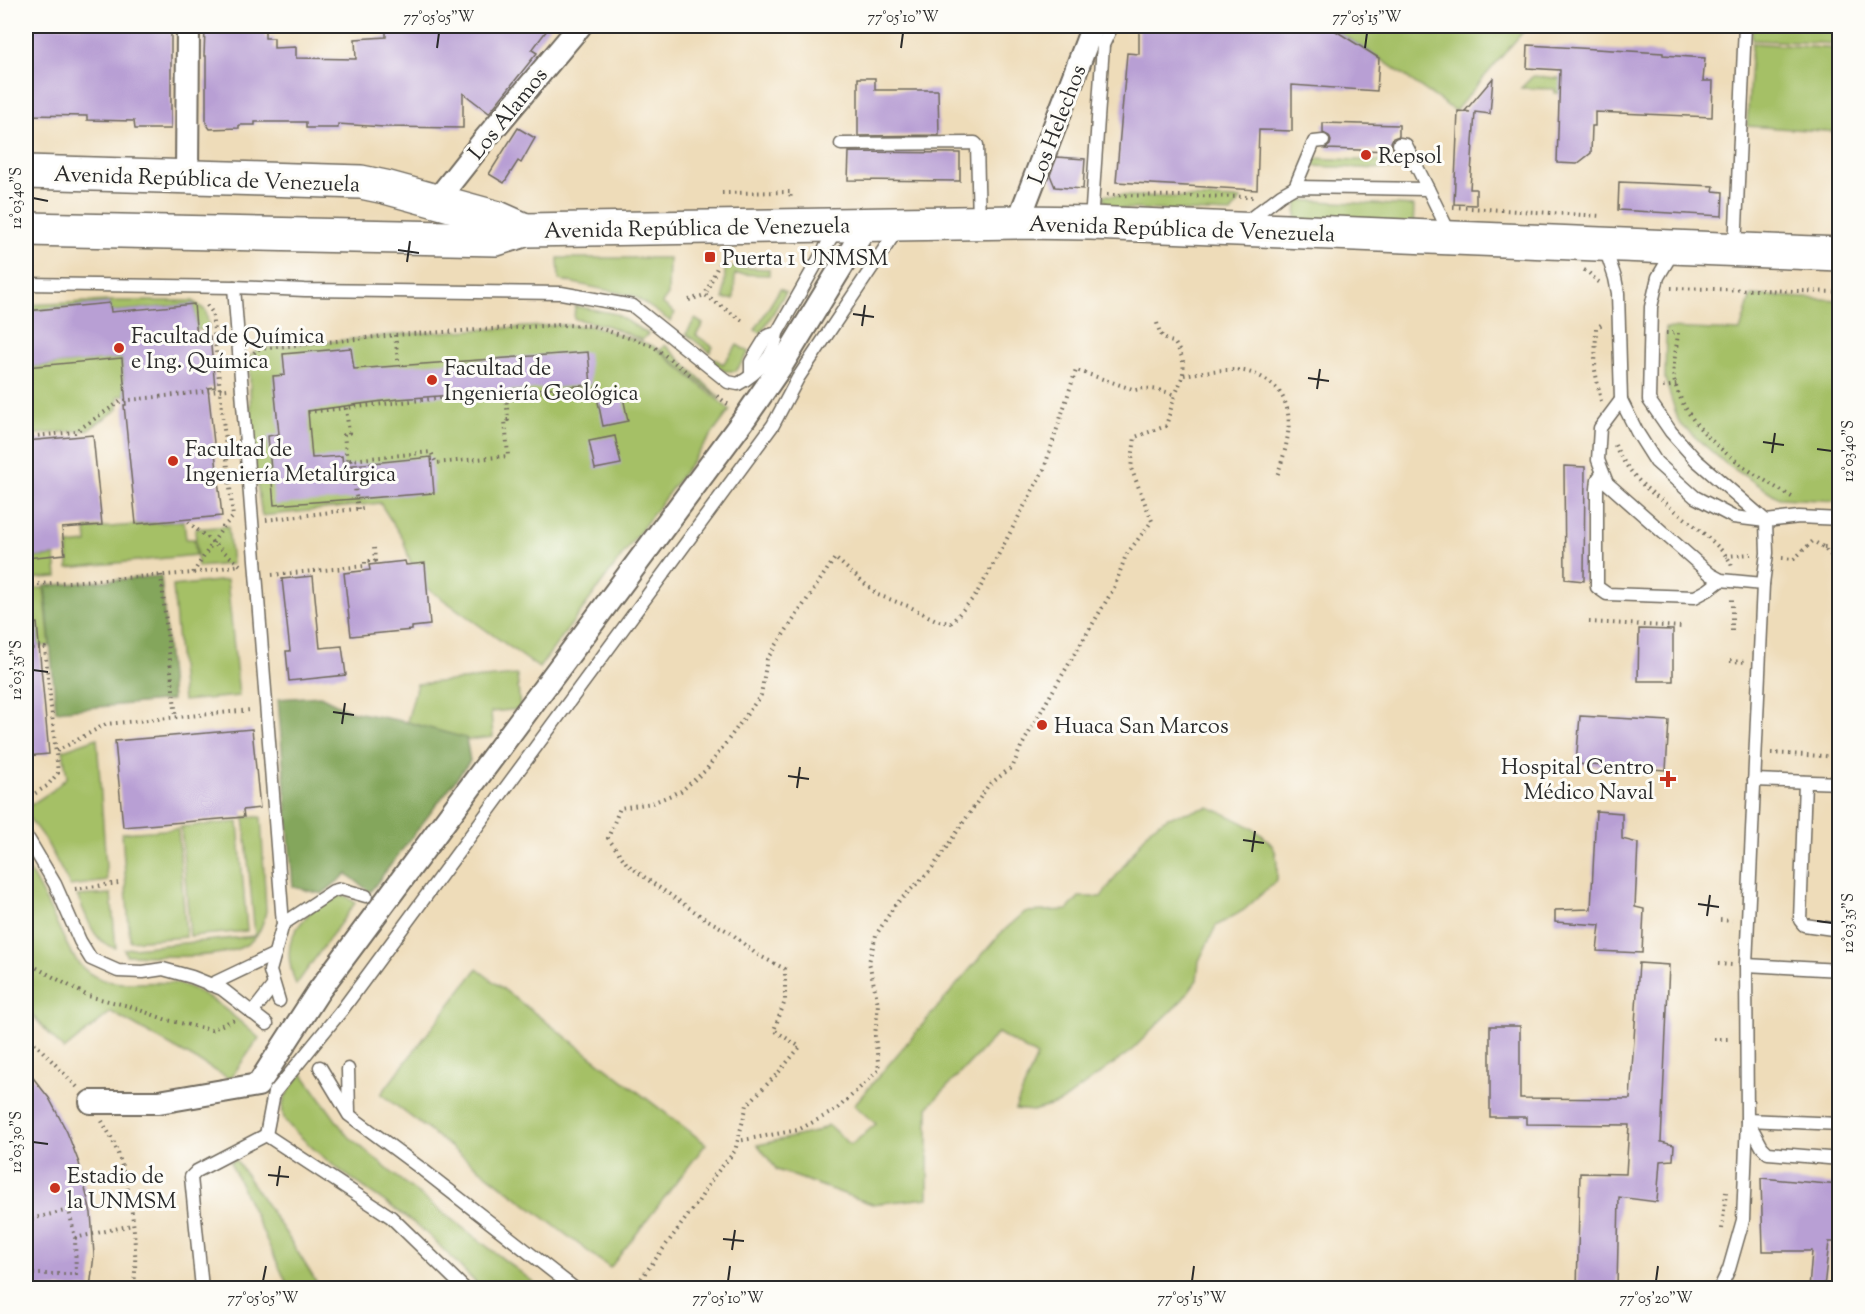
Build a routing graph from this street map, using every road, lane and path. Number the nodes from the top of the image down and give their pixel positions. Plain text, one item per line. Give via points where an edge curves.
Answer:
1 (188, 26) edge
2 (580, 26) edge
3 (1094, 26) edge
4 (1112, 26) edge
5 (1745, 26) edge
6 (1323, 141) dead end
7 (841, 144) dead end
8 (1399, 144) dead end
9 (26, 172) edge
10 (188, 176) junction
11 (326, 180) junction
12 (1295, 187) junction
13 (791, 192) dead end
14 (722, 193) dead end
15 (1431, 194) junction
16 (1281, 195) junction
17 (436, 201) junction
18 (1092, 209) junction
19 (979, 222) junction
20 (1018, 222) junction
21 (901, 223) junction
22 (853, 224) junction
23 (26, 229) edge
24 (1236, 229) junction
25 (525, 230) junction
26 (1605, 231) junction
27 (332, 234) junction
28 (1452, 238) junction
29 (1676, 248) junction
30 (1735, 250) junction
31 (1839, 254) edge
32 (719, 263) dead end
33 (26, 284) edge
34 (234, 287) junction
35 (705, 295) junction
36 (689, 300) dead end
37 (202, 301) dead end
38 (742, 321) dead end
39 (1157, 324) dead end
40 (1650, 331) junction
41 (395, 334) junction
42 (653, 346) dead end
43 (250, 356) dead end
44 (398, 360) dead end
45 (1184, 375) junction
46 (597, 385) dead end
47 (240, 387) junction
48 (592, 388) junction
49 (219, 389) junction
50 (506, 394) junction
51 (606, 395) dead end
52 (1175, 395) junction
53 (1621, 400) junction
54 (346, 408) junction
55 (308, 412) dead end
56 (26, 437) edge
57 (351, 460) junction
58 (1602, 473) junction
59 (1278, 476) dead end
60 (1795, 499) dead end
61 (358, 508) junction
62 (364, 508) dead end
63 (1839, 519) edge
64 (259, 520) dead end
65 (1766, 521) junction
66 (188, 522) dead end
67 (1813, 541) dead end
68 (213, 544) junction
69 (1823, 547) junction
70 (374, 548) dead end
71 (1839, 548) edge
72 (1839, 565) edge
73 (192, 573) junction
74 (161, 575) junction
75 (265, 576) dead end
76 (1721, 580) junction
77 (1763, 584) junction
78 (26, 585) edge
79 (1589, 622) dead end
80 (1682, 627) dead end
81 (26, 648) edge
82 (255, 709) dead end
83 (176, 718) junction
84 (57, 751) junction
85 (1755, 753) junction
86 (1839, 757) edge
87 (1754, 780) junction
88 (1805, 782) junction
89 (1839, 783) edge
90 (26, 799) edge
91 (26, 838) edge
92 (119, 884) dead end
93 (68, 890) dead end
94 (366, 896) dead end
95 (283, 924) junction
96 (1839, 930) edge
97 (275, 954) junction
98 (26, 962) edge
99 (1746, 965) junction
100 (1839, 970) edge
101 (210, 985) junction
102 (273, 986) junction
103 (279, 1001) dead end
104 (252, 1012) junction
105 (235, 1019) dead end
106 (267, 1024) dead end
107 (26, 1034) edge
108 (320, 1067) dead end
109 (348, 1069) dead end
110 (91, 1102) junction
111 (349, 1115) junction
112 (1747, 1120) junction
113 (1839, 1124) edge
114 (34, 1128) dead end
115 (26, 1134) edge
116 (266, 1135) junction
117 (738, 1141) junction
118 (1839, 1159) edge
119 (1727, 1187) dead end
120 (26, 1220) edge
121 (132, 1225) junction
122 (1722, 1230) dead end
123 (75, 1238) junction
124 (26, 1274) edge
125 (134, 1288) edge
126 (202, 1288) edge
127 (464, 1288) edge
128 (574, 1288) edge
129 (634, 1288) edge
130 (1720, 1288) edge

1 - 10 street
2 - 17 street, Los Alamos
3 - 20 street, Los Helechos
4 - 18 lane via 1103,45
5 - 30 lane
6 - 12 lane via 1314,142
7 - 19 lane via 975,143
8 - 15 lane via 1406,145
9 - 10 main road, Avenida República de Venezuela
10 - 11 main road, Avenida República de Venezuela
11 - 17 main road, Avenida República de Venezuela via 372,184
11 - 27 main road via 345,196 350,207 342,228
12 - 15 lane
12 - 16 lane
13 - 14 path
15 - 26 path via 1450,207
15 - 28 lane
16 - 18 path
16 - 24 lane
17 - 25 main road, Avenida República de Venezuela via 498,218
18 - 20 main road, Avenida República de Venezuela
18 - 24 main road, Avenida República de Venezuela
19 - 20 main road, Avenida República de Venezuela
19 - 21 main road, Avenida República de Venezuela
21 - 22 main road, Avenida República de Venezuela
21 - 116 lane, bridge via 798,378 773,425 342,1010 274,1093
22 - 25 main road, Avenida República de Venezuela
22 - 34 lane via 777,333 767,336 751,362 751,374 738,384 732,384 633,306 561,293
22 - 110 street via 781,366 318,992 258,1085 159,1102
23 - 27 main road, Avenida República de Venezuela
24 - 28 main road, Avenida República de Venezuela
25 - 27 main road, Avenida República de Venezuela via 496,239
26 - 28 main road, Avenida República de Venezuela
26 - 29 main road, Avenida República de Venezuela
26 - 53 lane via 1618,293
29 - 30 main road, Avenida República de Venezuela
29 - 40 lane via 1658,277
30 - 31 main road, Avenida República de Venezuela
32 - 35 path
33 - 34 lane
34 - 47 lane
35 - 36 path
35 - 38 path
37 - 49 path via 212,312
39 - 45 path via 1161,336 1174,342 1179,350
40 - 60 path via 1678,333 1674,378 1688,413 1714,443
40 - 65 lane via 1649,400 1696,460
41 - 42 path via 593,326
41 - 43 path via 258,349
41 - 44 path
45 - 52 path
45 - 59 path via 1243,371 1255,374 1281,393 1286,400 1288,425
46 - 48 path
47 - 49 path
47 - 95 lane
48 - 50 path
48 - 51 path
49 - 56 path via 121,401 75,432
49 - 68 path via 233,517
50 - 54 path
50 - 57 path via 508,456 436,463 431,452
52 - 117 path via 1166,426 1135,437 1131,468 1152,521 1126,555 1114,588 1013,766 988,786 931,870 895,905 876,935 869,962 878,1004 875,1036 879,1070 836,1110 798,1130
52 - 117 path via 1145,388 1135,390 1076,370 1044,469 975,596 951,623 878,595 835,558 767,659 761,695 706,770 681,791 652,803 620,808 608,837 627,864 756,954 785,969 785,1000 774,1030 800,1047 747,1105
53 - 58 lane via 1600,428 1598,460
53 - 65 lane via 1656,462 1695,497 1732,517
54 - 55 path
54 - 57 path via 350,433 344,435 347,461
57 - 61 path
58 - 76 lane via 1607,483
58 - 76 lane via 1597,489 1597,587 1601,592 1695,597
61 - 62 path
61 - 64 path
63 - 65 lane via 1799,517
65 - 77 lane
66 - 68 path
67 - 69 path
68 - 73 path
68 - 73 path via 240,565
69 - 71 path
69 - 72 path
70 - 75 path via 375,561 364,561 365,566
73 - 74 path
74 - 78 path
74 - 83 path
76 - 77 lane
77 - 85 lane
79 - 80 path
81 - 84 path via 45,648
82 - 83 path
83 - 84 path via 106,723
84 - 90 path via 58,773 47,786
85 - 86 path
85 - 87 lane
87 - 88 lane
87 - 99 lane
88 - 89 lane
88 - 96 lane via 1800,920 1804,926
91 - 101 lane via 55,884 91,959 118,971 163,969
92 - 93 path
94 - 95 lane via 342,889 333,891
95 - 97 lane
97 - 101 lane
97 - 102 lane via 270,970
98 - 105 path via 88,996 167,1020 212,1030
99 - 100 lane
99 - 112 lane
101 - 104 lane via 222,989
102 - 103 lane
102 - 104 lane
104 - 106 lane
107 - 110 path
108 - 111 lane
109 - 111 lane
110 - 121 path via 115,1144
111 - 128 lane
112 - 113 lane
112 - 118 lane via 1768,1153
112 - 130 lane via 1743,1220
114 - 115 path
116 - 126 lane via 191,1177
116 - 127 lane via 391,1217
117 - 129 path via 735,1151
119 - 122 path
120 - 123 path via 69,1210
121 - 123 path
121 - 125 path
123 - 124 path via 76,1274

